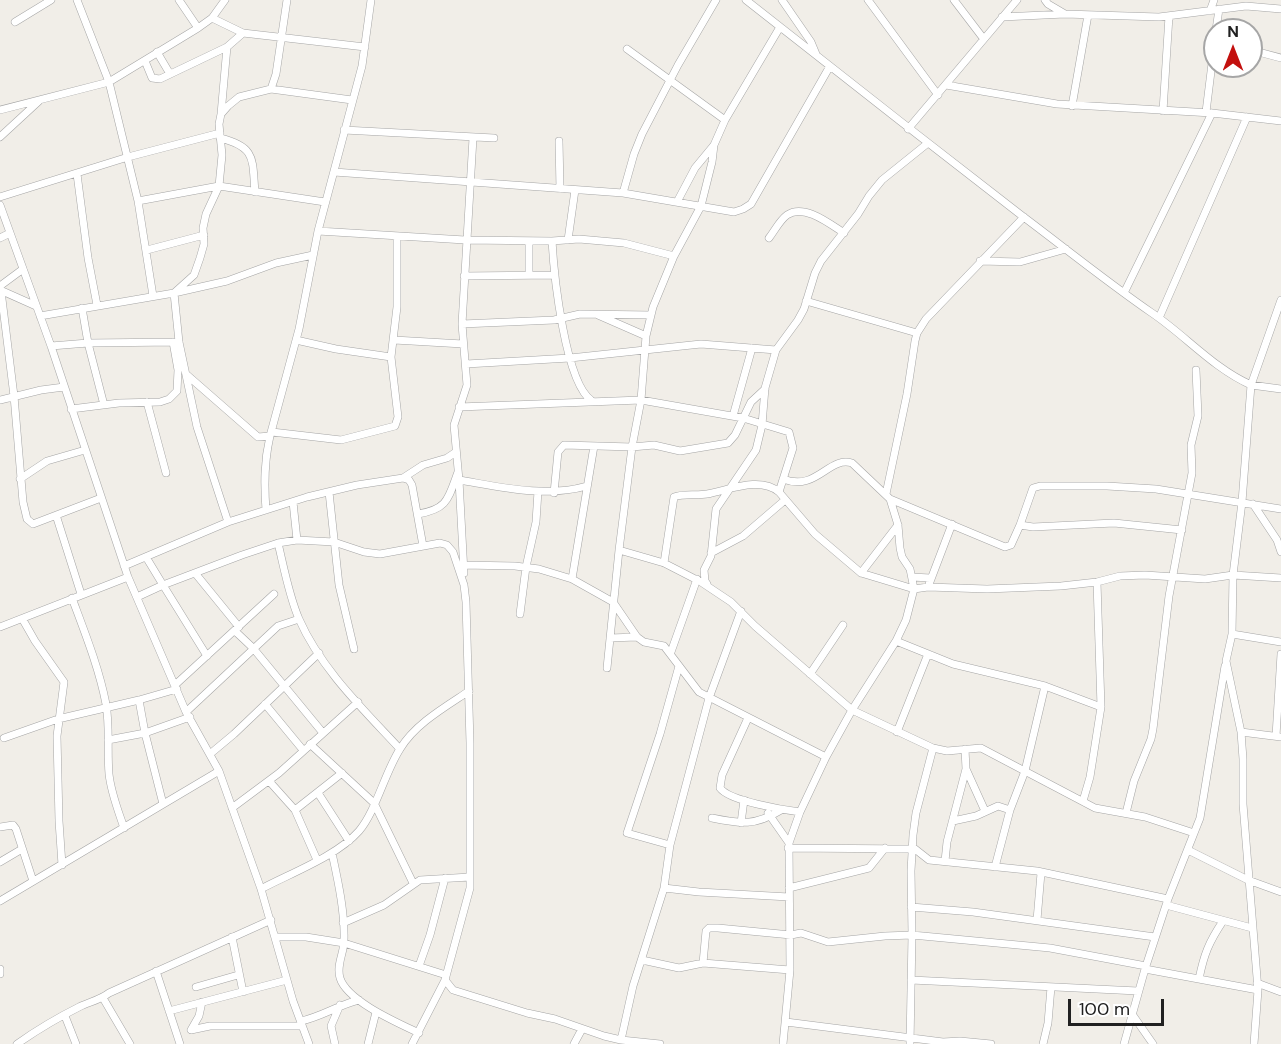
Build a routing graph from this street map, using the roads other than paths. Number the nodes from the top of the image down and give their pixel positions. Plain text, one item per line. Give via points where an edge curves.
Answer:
1 (51, 0) edge
2 (77, 0) edge
3 (179, 0) edge
4 (225, 0) edge
5 (287, 0) edge
6 (372, 0) edge
7 (716, 0) edge
8 (746, 0) edge
9 (782, 0) edge
10 (868, 0) edge
11 (954, 0) edge
12 (1017, 0) edge
13 (1045, 0) edge
14 (1214, 0) edge
15 (1219, 9) junction
16 (1281, 9) edge
17 (1210, 10) junction
18 (1065, 14) junction
19 (1088, 15) junction
20 (1169, 16) junction
21 (1002, 17) junction
22 (212, 18) junction
23 (1219, 18) edge
24 (15, 22) dead end
25 (780, 27) junction
26 (198, 28) junction
27 (243, 33) junction
28 (281, 38) junction
29 (983, 38) junction
30 (227, 47) junction
31 (365, 47) junction
32 (627, 49) dead end
33 (157, 52) junction
34 (1263, 54) edge
35 (817, 56) junction
36 (1281, 58) edge
37 (145, 61) junction
38 (830, 66) junction
39 (170, 74) junction
40 (1212, 78) edge
41 (670, 81) junction
42 (109, 82) junction
43 (946, 85) junction
44 (271, 89) junction
45 (938, 95) junction
46 (41, 100) junction
47 (352, 100) junction
48 (1072, 106) junction
49 (0, 110) edge
50 (1163, 111) junction
51 (1209, 113) junction
52 (221, 114) junction
53 (1247, 117) junction
54 (725, 120) junction
55 (1281, 121) edge
56 (908, 129) junction
57 (344, 130) junction
58 (220, 135) junction
59 (0, 137) edge
60 (473, 138) junction
61 (495, 138) dead end
62 (559, 141) dead end
63 (928, 143) junction
64 (714, 145) junction
65 (128, 157) junction
66 (334, 172) junction
67 (77, 174) junction
68 (471, 182) junction
69 (219, 186) junction
70 (560, 189) junction
71 (575, 190) junction
72 (255, 192) junction
73 (623, 193) junction
74 (0, 196) edge
75 (138, 201) junction
76 (325, 202) junction
77 (678, 202) junction
78 (0, 205) edge
79 (701, 206) junction
80 (1024, 217) junction
81 (318, 231) junction
82 (844, 233) junction
83 (10, 234) junction
84 (204, 235) junction
85 (397, 236) junction
86 (769, 237) dead end
87 (0, 238) edge
88 (465, 240) junction
89 (568, 240) junction
90 (529, 241) junction
91 (552, 242) junction
92 (1066, 249) junction
93 (147, 250) junction
94 (313, 255) junction
95 (674, 256) junction
96 (980, 261) junction
97 (23, 269) junction
98 (529, 274) junction
99 (554, 275) junction
100 (464, 276) junction
101 (0, 289) edge
102 (174, 293) junction
103 (1124, 293) junction
104 (153, 296) junction
105 (1281, 300) edge
106 (806, 301) junction
107 (97, 305) junction
108 (36, 306) junction
109 (82, 308) junction
110 (596, 314) junction
111 (651, 315) junction
112 (40, 316) junction
113 (561, 318) junction
114 (1159, 318) junction
115 (462, 324) junction
116 (917, 333) junction
117 (646, 336) junction
118 (296, 340) junction
119 (394, 340) junction
120 (176, 342) junction
121 (88, 343) junction
122 (463, 344) junction
123 (51, 346) junction
124 (752, 348) junction
125 (645, 350) junction
126 (776, 350) junction
127 (391, 357) junction
128 (570, 358) junction
129 (466, 364) junction
130 (1196, 370) dead end
131 (186, 374) junction
132 (1251, 385) junction
133 (64, 387) junction
134 (765, 388) junction
135 (1281, 389) edge
136 (204, 391) junction
137 (190, 395) junction
138 (14, 396) junction
139 (0, 400) edge
140 (641, 400) junction
141 (592, 401) junction
142 (147, 402) junction
143 (104, 405) junction
144 (459, 407) junction
145 (71, 409) junction
146 (733, 416) junction
147 (743, 418) junction
148 (275, 422) junction
149 (762, 425) junction
150 (283, 432) junction
151 (271, 434) junction
152 (594, 446) junction
153 (632, 447) junction
154 (85, 450) junction
155 (456, 452) junction
156 (447, 458) junction
157 (166, 473) dead end
158 (458, 475) junction
159 (403, 478) junction
160 (20, 479) junction
161 (783, 479) junction
162 (587, 486) junction
163 (729, 489) junction
164 (538, 491) junction
165 (329, 492) junction
166 (779, 492) junction
167 (554, 493) junction
168 (1188, 495) junction
169 (888, 497) junction
170 (101, 498) junction
171 (785, 500) junction
172 (293, 502) junction
173 (1242, 502) junction
174 (1253, 504) junction
175 (1281, 509) edge
176 (266, 510) junction
177 (418, 514) junction
178 (56, 515) junction
179 (228, 522) junction
180 (952, 524) junction
181 (898, 525) junction
182 (1020, 525) junction
183 (1182, 530) junction
184 (297, 540) junction
185 (334, 542) junction
186 (278, 543) junction
187 (423, 546) junction
188 (619, 550) junction
189 (1281, 552) edge
190 (711, 553) junction
191 (146, 557) junction
192 (663, 563) junction
193 (463, 565) junction
194 (124, 566) junction
195 (526, 567) junction
196 (195, 573) junction
197 (861, 573) junction
198 (1233, 575) junction
199 (1172, 576) junction
200 (128, 577) junction
201 (912, 577) junction
202 (930, 578) junction
203 (1281, 578) edge
204 (572, 579) junction
205 (697, 579) junction
206 (1097, 582) junction
207 (163, 585) junction
208 (464, 585) junction
209 (710, 587) junction
210 (928, 587) junction
211 (914, 589) junction
212 (81, 594) junction
213 (274, 594) dead end
214 (137, 597) junction
215 (72, 598) junction
216 (613, 602) junction
217 (295, 607) junction
218 (741, 611) junction
219 (520, 614) dead end
220 (299, 619) junction
221 (23, 620) junction
222 (283, 623) junction
223 (241, 625) junction
224 (843, 625) dead end
225 (0, 627) edge
226 (1232, 634) junction
227 (637, 637) junction
228 (610, 638) junction
229 (245, 640) junction
230 (896, 641) junction
231 (1281, 642) edge
232 (253, 648) junction
233 (354, 649) dead end
234 (671, 652) junction
235 (319, 653) junction
236 (928, 654) junction
237 (1281, 654) edge
238 (207, 656) junction
239 (1226, 661) junction
240 (679, 666) junction
241 (607, 668) dead end
242 (810, 674) junction
243 (285, 685) junction
244 (1046, 686) junction
245 (176, 687) junction
246 (469, 691) junction
247 (710, 698) junction
248 (139, 700) junction
249 (358, 702) junction
250 (265, 704) junction
251 (1101, 707) junction
252 (106, 708) junction
253 (852, 710) junction
254 (188, 714) junction
255 (748, 718) junction
256 (58, 719) junction
257 (897, 732) junction
258 (1241, 732) junction
259 (145, 733) junction
260 (323, 733) junction
261 (1279, 737) edge
262 (4, 738) dead end
263 (108, 740) junction
264 (310, 744) junction
265 (933, 748) junction
266 (400, 749) junction
267 (965, 749) junction
268 (303, 750) junction
269 (210, 754) junction
270 (826, 757) junction
271 (966, 769) junction
272 (219, 771) junction
273 (1026, 771) junction
274 (342, 774) junction
275 (269, 781) junction
276 (318, 793) junction
277 (744, 800) junction
278 (1083, 801) junction
279 (374, 803) junction
280 (163, 804) junction
281 (762, 805) junction
282 (232, 808) junction
283 (295, 810) junction
284 (781, 810) junction
285 (1010, 810) junction
286 (985, 811) junction
287 (800, 812) junction
288 (1126, 813) junction
289 (771, 816) junction
290 (712, 818) dead end
291 (952, 821) junction
292 (741, 824) junction
293 (0, 827) edge
294 (124, 828) junction
295 (1194, 833) junction
296 (349, 841) junction
297 (670, 845) junction
298 (788, 846) junction
299 (885, 848) junction
300 (22, 849) junction
301 (912, 849) junction
302 (1188, 850) junction
303 (332, 853) junction
304 (317, 860) junction
305 (945, 861) junction
306 (0, 862) edge
307 (62, 865) junction
308 (995, 867) junction
309 (1041, 873) junction
310 (470, 877) junction
311 (445, 878) junction
312 (1248, 880) junction
313 (33, 881) junction
314 (413, 883) junction
315 (664, 888) junction
316 (789, 888) junction
317 (261, 889) junction
318 (1281, 892) edge
319 (789, 897) junction
320 (0, 901) edge
321 (1167, 902) junction
322 (911, 907) junction
323 (271, 920) junction
324 (1037, 920) junction
325 (1223, 921) junction
326 (343, 922) junction
327 (1252, 928) junction
328 (791, 935) junction
329 (912, 935) junction
330 (232, 937) junction
331 (1155, 937) junction
332 (276, 938) junction
333 (344, 943) junction
334 (642, 960) junction
335 (703, 963) junction
336 (419, 966) junction
337 (1145, 967) junction
338 (790, 970) junction
339 (156, 971) junction
340 (238, 975) junction
341 (446, 978) junction
342 (1199, 979) junction
343 (287, 980) junction
344 (911, 980) junction
345 (196, 987) dead end
346 (1051, 987) junction
347 (1257, 987) junction
348 (1138, 991) junction
349 (243, 992) junction
350 (1281, 992) edge
351 (103, 998) junction
352 (359, 1000) junction
353 (202, 1002) junction
354 (340, 1005) junction
355 (170, 1011) junction
356 (376, 1012) junction
357 (1132, 1014) junction
358 (65, 1016) junction
359 (786, 1022) junction
360 (302, 1024) junction
361 (582, 1029) junction
362 (192, 1030) junction
363 (176, 1033) junction
364 (418, 1033) junction
365 (604, 1036) junction
366 (621, 1040) junction
367 (910, 1041) edge
368 (959, 1042) edge
369 (416, 1043) edge
370 (944, 1043) edge
371 (17, 1044) edge
372 (76, 1044) edge
373 (130, 1044) edge
374 (180, 1044) edge
375 (309, 1044) edge
376 (334, 1044) edge
377 (368, 1044) edge
378 (574, 1044) edge
379 (609, 1044) edge
380 (660, 1044) edge
381 (783, 1044) edge
382 (991, 1044) edge
383 (1043, 1044) edge
384 (1124, 1044) edge
385 (1153, 1044) edge
386 (1254, 1044) edge

1 - 24 street
2 - 42 street
3 - 26 street
4 - 22 street
5 - 28 street
6 - 31 street
7 - 41 street
8 - 25 street
9 - 35 street
10 - 45 street
11 - 29 street
12 - 21 street
13 - 18 street
14 - 17 street
15 - 16 street
15 - 17 street
15 - 23 street
17 - 20 street
18 - 19 street
18 - 21 street
19 - 20 street
19 - 48 street
20 - 50 street
21 - 29 street
22 - 26 street
22 - 27 street
25 - 35 street
25 - 54 street
26 - 33 street
27 - 28 street
27 - 30 street
28 - 31 street
28 - 44 street
29 - 43 street
30 - 39 street
30 - 52 street
31 - 47 street
32 - 41 street
33 - 37 street
33 - 39 street
34 - 36 street
35 - 38 street
37 - 39 street via 152,78
37 - 42 street
38 - 56 street
38 - 79 street via 751,204 734,212
40 - 51 street
41 - 54 street
41 - 73 street via 642,134
42 - 46 street
42 - 65 street
43 - 45 street
43 - 48 street
44 - 47 street
44 - 52 street via 238,97
45 - 56 street
46 - 49 street
46 - 59 street
47 - 57 street
48 - 50 street
50 - 51 street
51 - 53 street
51 - 103 street
52 - 58 street
53 - 55 street
53 - 114 street
54 - 64 street
56 - 63 street
57 - 60 street
57 - 66 street
58 - 65 street
58 - 69 street
58 - 72 street via 248,150
60 - 61 street
60 - 68 street
62 - 70 street
63 - 80 street
63 - 82 street via 882,180
64 - 77 street via 695,168
64 - 79 street
65 - 67 street
65 - 75 street
66 - 68 street
66 - 76 street
67 - 74 street
67 - 107 street
68 - 70 street
68 - 88 street
69 - 72 street
69 - 75 street
69 - 84 street via 206,214
70 - 71 street
71 - 73 street
71 - 89 street
72 - 76 street
73 - 77 street
75 - 93 street
76 - 81 street
77 - 79 street
78 - 83 street
79 - 95 street
80 - 92 street
80 - 96 street
81 - 85 street
81 - 94 street
82 - 86 street via 798,210 784,218
82 - 106 street via 821,261
83 - 87 street
83 - 97 street
84 - 93 street
84 - 102 street via 194,275
85 - 88 street
85 - 119 street
88 - 90 street
88 - 100 street
89 - 91 street
89 - 95 street via 624,243
90 - 91 street
90 - 98 street
91 - 99 street
92 - 96 street via 1020,262
92 - 103 street
93 - 104 street
94 - 102 street
94 - 118 street
95 - 111 street
96 - 116 street
97 - 101 street
97 - 108 street
98 - 99 street
98 - 100 street
99 - 113 street
100 - 115 street
101 - 108 street
101 - 138 street
102 - 104 street
102 - 120 street
103 - 114 street
104 - 107 street
105 - 132 street
106 - 116 street
106 - 126 street via 791,332
107 - 109 street
108 - 112 street
109 - 112 street
109 - 121 street
110 - 111 street
110 - 113 street
110 - 117 street
111 - 117 street
112 - 123 street
113 - 115 street
113 - 128 street
114 - 132 street via 1215,364
115 - 122 street
116 - 169 street
117 - 125 street
118 - 127 street
118 - 148 street
119 - 122 street
119 - 127 street
120 - 121 street
120 - 131 street
120 - 142 street via 177,391 170,399
121 - 123 street
121 - 143 street
122 - 129 street
123 - 133 street
124 - 125 street via 701,344
124 - 126 street
124 - 146 street
125 - 128 street
125 - 140 street
126 - 134 street
127 - 150 street via 398,417 395,426 341,440
128 - 129 street
128 - 141 street via 583,392
129 - 144 street via 467,385
130 - 168 street via 1198,416 1191,445
131 - 136 street
131 - 137 street
132 - 135 street
132 - 173 street
133 - 138 street
133 - 145 street
134 - 147 street via 751,402
134 - 149 street
136 - 137 street
136 - 151 street via 258,437
137 - 179 street
138 - 139 street
138 - 160 street
140 - 141 street
140 - 146 street
140 - 153 street
141 - 144 street
142 - 143 street
142 - 157 street
143 - 145 street
144 - 155 street via 454,425
145 - 154 street
146 - 147 street
147 - 149 street
147 - 153 street via 728,443 680,452 654,445
148 - 150 street
148 - 151 street
149 - 161 street via 779,428 791,436 791,458
149 - 163 street via 753,457
150 - 151 street
151 - 176 street via 263,481
152 - 153 street
152 - 162 street
152 - 167 street via 560,448
153 - 188 street
154 - 160 street via 47,461
154 - 170 street
155 - 156 street
155 - 158 street
156 - 158 street
156 - 159 street via 423,465
158 - 164 street
158 - 177 street via 442,506
158 - 193 street
159 - 165 street
159 - 177 street via 412,485
160 - 178 street via 29,522
161 - 166 street
161 - 169 street via 792,483 808,481 848,462
162 - 167 street
162 - 204 street
163 - 166 street via 766,485
163 - 190 street via 716,508
163 - 192 street via 674,496
164 - 167 street
164 - 195 street
165 - 172 street
165 - 185 street
166 - 171 street
168 - 173 street
168 - 182 street via 1141,487 1040,486 1034,488
168 - 183 street
169 - 180 street
169 - 181 street
170 - 178 street
170 - 194 street
171 - 190 street via 743,536
171 - 197 street via 815,534
172 - 176 street
172 - 184 street
173 - 174 street
173 - 198 street
174 - 175 street
174 - 189 street
176 - 179 street
177 - 187 street
178 - 212 street
179 - 191 street
180 - 182 street via 1005,547 1011,545
180 - 202 street
181 - 197 street
181 - 201 street via 902,557
182 - 183 street via 1114,523
183 - 199 street
184 - 185 street
184 - 186 street
185 - 187 street via 375,554
185 - 233 street
186 - 196 street
186 - 217 street
187 - 208 street via 447,545
188 - 192 street
188 - 216 street
190 - 209 street via 704,570
191 - 194 street
191 - 207 street
192 - 205 street
193 - 195 street
193 - 208 street
194 - 200 street
195 - 204 street
195 - 219 street
196 - 207 street
196 - 223 street
197 - 211 street
198 - 199 street via 1204,579
198 - 203 street
198 - 226 street
199 - 206 street via 1120,576
199 - 288 street via 1151,740
200 - 212 street
200 - 214 street
201 - 202 street
201 - 211 street
202 - 210 street
204 - 216 street
205 - 209 street
205 - 234 street
206 - 210 street via 987,589
206 - 251 street
207 - 214 street
207 - 238 street
208 - 246 street
209 - 218 street
210 - 211 street
211 - 230 street
212 - 215 street
213 - 223 street
214 - 245 street
215 - 221 street
215 - 252 street
216 - 227 street
216 - 228 street
217 - 220 street
217 - 222 street
218 - 242 street
218 - 247 street
220 - 222 street
220 - 235 street
221 - 225 street
221 - 256 street via 64,682
222 - 232 street
223 - 229 street
223 - 229 street
223 - 238 street
224 - 242 street
226 - 231 street
226 - 239 street
227 - 228 street
227 - 234 street
228 - 241 street
229 - 232 street
230 - 236 street
230 - 253 street
232 - 243 street
232 - 254 street
234 - 240 street
235 - 243 street
235 - 249 street
236 - 244 street via 953,664
236 - 257 street
237 - 261 street
238 - 245 street
239 - 258 street
239 - 295 street via 1203,802
240 - 247 street via 692,684
240 - 297 street via 627,833
242 - 253 street
243 - 250 street
243 - 260 street
244 - 251 street
244 - 273 street
245 - 248 street
245 - 254 street
246 - 266 street via 442,709
246 - 310 street
247 - 255 street
247 - 297 street
248 - 252 street
248 - 259 street
249 - 260 street
249 - 266 street
250 - 268 street
250 - 269 street
251 - 278 street
252 - 256 street
252 - 263 street
253 - 257 street
253 - 270 street
254 - 259 street
254 - 269 street
255 - 270 street
255 - 277 street via 720,782 723,792
256 - 262 street
256 - 307 street
257 - 265 street
258 - 261 street
258 - 312 street
259 - 263 street
259 - 280 street
260 - 264 street
263 - 294 street via 109,775
264 - 268 street
264 - 274 street
265 - 267 street
265 - 301 street via 916,813
266 - 279 street
267 - 271 street
267 - 273 street via 981,748
268 - 275 street
269 - 272 street
270 - 287 street
271 - 286 street
271 - 291 street
272 - 280 street
272 - 282 street
273 - 278 street
273 - 285 street
274 - 276 street
274 - 279 street
275 - 282 street
275 - 283 street
276 - 283 street
276 - 296 street
277 - 281 street
277 - 292 street
278 - 288 street via 1095,808
279 - 296 street via 361,829
279 - 314 street
280 - 294 street
281 - 284 street
281 - 289 street
282 - 317 street
283 - 304 street
284 - 287 street
284 - 289 street
285 - 286 street via 999,806
285 - 308 street
286 - 291 street
287 - 298 street
288 - 295 street
289 - 292 street
289 - 298 street
290 - 292 street
291 - 305 street
293 - 300 street via 13,825
294 - 307 street
295 - 302 street
296 - 303 street
297 - 315 street
298 - 299 street
298 - 316 street
299 - 301 street
299 - 316 street via 869,868
300 - 306 street
300 - 313 street
301 - 305 street via 929,860
301 - 322 street
302 - 312 street
302 - 321 street
303 - 304 street
303 - 326 street
304 - 317 street
305 - 308 street
307 - 313 street
308 - 309 street
309 - 321 street
309 - 324 street
310 - 311 street
310 - 341 street via 467,903
311 - 314 street
311 - 336 street
312 - 318 street
312 - 327 street
313 - 320 street
314 - 326 street via 384,905
315 - 319 street
315 - 334 street
316 - 319 street
317 - 323 street
319 - 328 street
321 - 325 street
321 - 331 street
322 - 324 street
322 - 329 street
323 - 330 street
323 - 332 street
324 - 331 street
325 - 327 street
325 - 342 street via 1208,943
326 - 333 street
327 - 347 street
328 - 329 street via 801,933 828,942
328 - 335 street via 707,929
328 - 338 street
329 - 337 street via 1070,950
329 - 344 street
330 - 339 street
330 - 340 street
331 - 337 street
332 - 333 street via 306,937
332 - 343 street
333 - 336 street
333 - 352 street via 340,979
334 - 335 street via 679,968
334 - 366 street
335 - 338 street
336 - 341 street
337 - 342 street
337 - 348 street
338 - 359 street
339 - 351 street
339 - 355 street
340 - 345 street
340 - 349 street
341 - 361 street via 453,990
341 - 364 street
342 - 347 street
343 - 349 street
343 - 360 street
344 - 346 street
344 - 367 street
346 - 348 street
346 - 383 street
347 - 350 street
347 - 386 street
348 - 357 street
349 - 353 street
351 - 358 street
351 - 373 street
352 - 354 street
352 - 356 street
353 - 355 street
353 - 362 street
354 - 360 street
354 - 376 street via 331,1026
355 - 363 street
356 - 364 street
356 - 377 street
357 - 384 street
357 - 385 street
358 - 371 street
358 - 372 street
359 - 367 street
359 - 381 street
360 - 362 street via 210,1026
360 - 375 street
361 - 365 street
361 - 378 street
362 - 363 street
363 - 374 street
364 - 369 street
365 - 366 street
365 - 379 street
366 - 380 street
367 - 370 street
368 - 370 street
368 - 382 street

